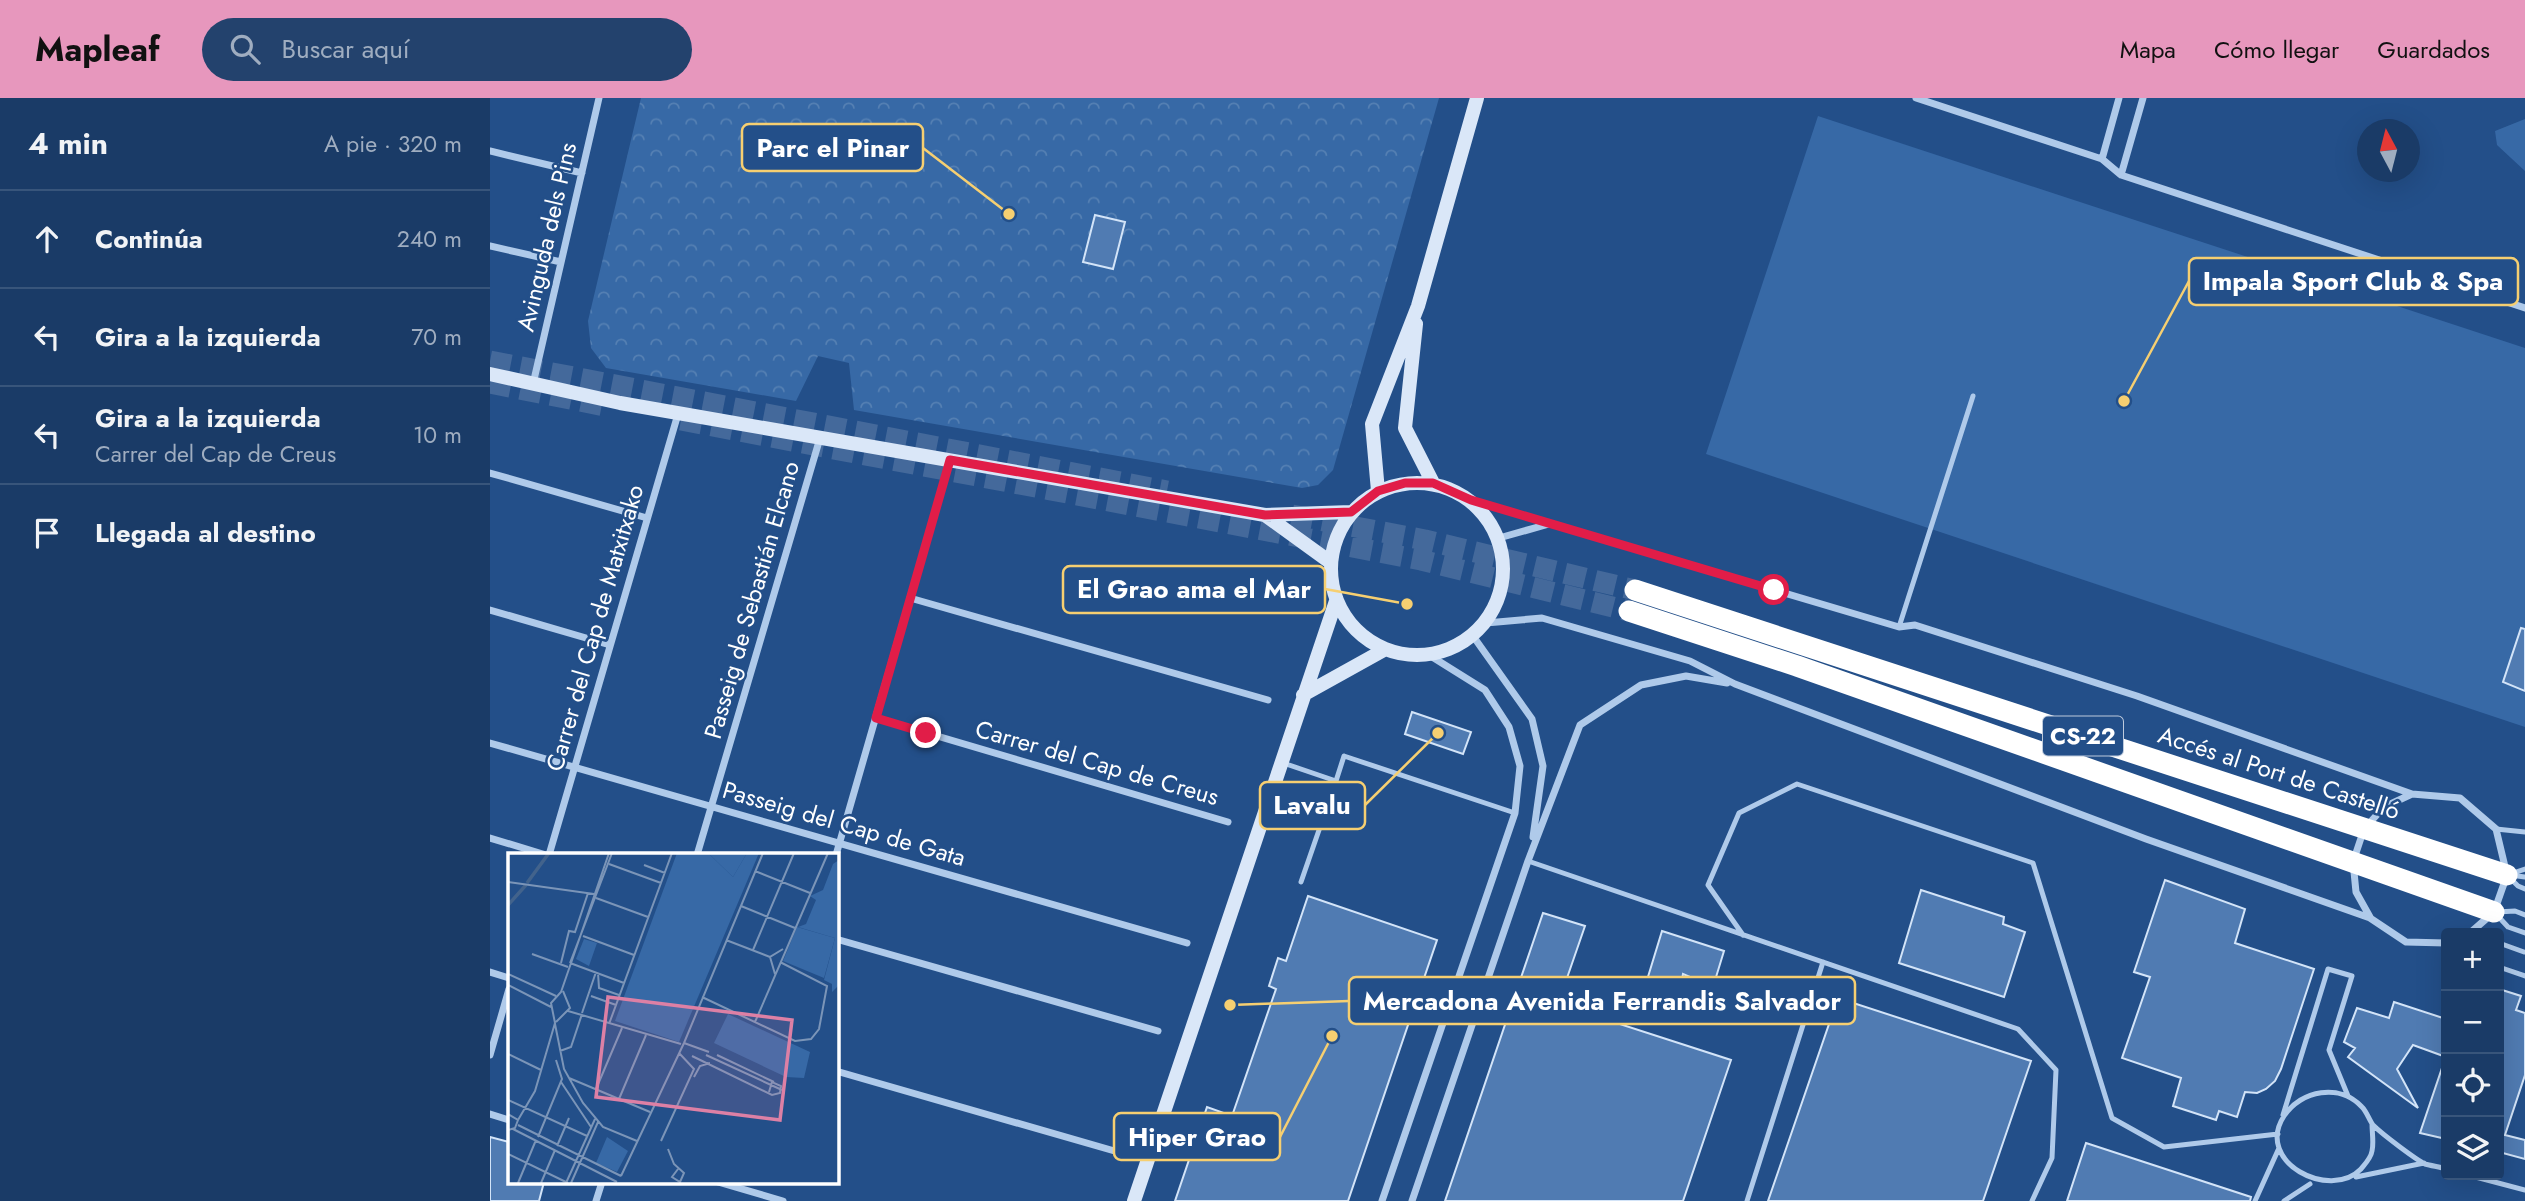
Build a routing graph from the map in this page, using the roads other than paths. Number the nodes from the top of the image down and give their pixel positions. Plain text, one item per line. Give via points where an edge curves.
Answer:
1 (599, 98) edge
2 (1477, 98) edge
3 (1916, 98) edge
4 (2119, 98) edge
5 (2143, 98) edge
6 (490, 151) edge
7 (2102, 159) junction
8 (582, 173) junction
9 (2121, 175) junction
10 (490, 246) edge
11 (561, 262) junction
12 (1418, 306) junction
13 (2525, 308) edge
14 (490, 374) edge
15 (533, 385) junction
16 (1973, 396) dead end
17 (678, 413) junction
18 (820, 438) junction
19 (950, 460) junction
20 (490, 474) edge
21 (1433, 483) junction
22 (1378, 491) junction
23 (1471, 500) junction
24 (1351, 512) junction
25 (1265, 515) junction
26 (647, 518) junction
27 (1549, 524) junction
28 (1499, 538) junction
29 (1330, 562) junction
30 (911, 598) junction
31 (1336, 601) junction
32 (490, 610) edge
33 (1486, 623) junction
34 (1899, 627) junction
35 (1473, 636) junction
36 (610, 645) junction
37 (1384, 650) junction
38 (1429, 655) junction
39 (1735, 684) junction
40 (1303, 695) junction
41 (1268, 700) dead end
42 (876, 718) junction
43 (490, 743) edge
44 (1281, 762) junction
45 (574, 767) junction
46 (1336, 781) junction
47 (2412, 794) junction
48 (711, 806) junction
49 (1515, 813) junction
50 (1228, 822) dead end
51 (2364, 829) junction
52 (2496, 829) junction
53 (2525, 832) edge
54 (490, 838) edge
55 (839, 843) junction
56 (540, 853) edge
57 (548, 853) edge
58 (698, 853) edge
59 (836, 853) edge
60 (1529, 856) junction
61 (2353, 862) junction
62 (2519, 874) edge
63 (1301, 882) dead end
64 (2525, 889) edge
65 (2494, 912) junction
66 (2525, 915) edge
67 (2370, 918) junction
68 (2476, 928) edge
69 (2525, 933) edge
70 (1743, 935) junction
71 (838, 940) edge
72 (1187, 943) dead end
73 (2441, 943) edge
74 (2504, 945) edge
75 (2524, 952) edge
76 (1824, 962) junction
77 (2504, 969) edge
78 (490, 972) edge
79 (2525, 976) edge
80 (508, 978) edge
81 (508, 992) edge
82 (1158, 1031) dead end
83 (490, 1055) edge
84 (838, 1072) edge
85 (2348, 1096) junction
86 (490, 1114) edge
87 (2283, 1118) junction
88 (508, 1120) edge
89 (2372, 1124) junction
90 (2278, 1134) junction
91 (2279, 1148) junction
92 (1118, 1152) dead end
93 (2424, 1163) junction
94 (2441, 1168) edge
95 (2356, 1177) junction
96 (2487, 1180) edge
97 (601, 1184) edge
98 (2310, 1184) junction
99 (740, 1185) edge
100 (2525, 1190) edge
101 (596, 1201) edge
102 (783, 1201) edge
103 (1134, 1201) edge
104 (1382, 1201) edge
105 (1412, 1201) edge
106 (1747, 1201) edge
107 (2032, 1201) edge
108 (2255, 1201) edge
109 (2284, 1201) edge

1 - 8 street, Avinguda dels Pins
2 - 12 street
3 - 7 street
4 - 7 street
5 - 9 street
6 - 8 street
7 - 9 street
8 - 11 street, Avinguda dels Pins
9 - 13 street
10 - 11 street
11 - 15 street, Avinguda dels Pins
12 - 21 street via 1405,428
12 - 22 street via 1371,424
14 - 15 street
15 - 17 street
16 - 34 lane
17 - 18 street
17 - 26 street, Carrer del Cap de Matxitxako
18 - 19 street
18 - 48 street, Passeig de Sebastián Elcano
19 - 25 street
19 - 30 street
20 - 26 street
21 - 22 street via 1405,483
21 - 23 street
22 - 24 street
23 - 27 street
23 - 28 street
24 - 25 street
24 - 29 street via 1337,535
25 - 29 street
26 - 36 street, Carrer del Cap de Matxitxako
27 - 28 street
27 - 34 street
28 - 33 street via 1504,582
29 - 31 street
30 - 41 street
30 - 42 street
31 - 37 street via 1355,630
31 - 40 street
32 - 36 street
33 - 35 street
33 - 39 street via 1542,618 1690,661
34 - 47 street via 1915,625 2137,696
35 - 38 street via 1452,649
35 - 60 street via 1532,719 1543,766
36 - 45 street, Carrer del Cap de Matxitxako
37 - 38 street
37 - 40 street
38 - 49 street via 1485,690 1509,727 1520,766
39 - 60 street via 1686,676 1641,685 1580,725
39 - 67 street
40 - 44 street
42 - 50 street, Carrer del Cap de Creus
42 - 55 street
43 - 45 street, Passeig del Cap de Gata
44 - 46 lane
44 - 103 street
45 - 48 street, Passeig del Cap de Gata
45 - 57 street, Carrer del Cap de Matxitxako
46 - 49 lane via 1344,756
46 - 63 lane
47 - 51 street via 2384,807
47 - 52 street via 2460,798
48 - 55 street, Passeig del Cap de Gata
48 - 58 street, Passeig de Sebastián Elcano
49 - 104 street
51 - 61 street
51 - 61 highway, Accés al Port de Castelló / CS-22 via 1632,601 1797,666
51 - 62 highway, Accés al Port de Castelló / CS-22
52 - 53 lane
52 - 62 street
54 - 56 street
55 - 59 street
55 - 72 street, Passeig del Cap de Gata
60 - 70 lane
60 - 105 street
61 - 65 highway, Accés al Port de Castelló / CS-22
61 - 67 street via 2356,892
62 - 64 lane via 2518,886
62 - 65 street
65 - 66 lane
65 - 68 street
65 - 69 lane via 2508,927
67 - 73 street via 2406,942
70 - 76 lane
70 - 90 lane via 1708,885 1739,813 1797,784 2033,863 2112,1118 2164,1147
71 - 82 street
74 - 75 lane
76 - 106 lane
76 - 107 lane via 2018,1030 2056,1070 2052,1158
77 - 79 lane
78 - 80 street
81 - 83 street
84 - 92 street
85 - 87 lane via 2323,1091 2300,1099
85 - 87 lane via 2329,1050 2352,976 2328,969
85 - 89 lane via 2363,1108
86 - 88 street
87 - 90 lane
89 - 93 lane
89 - 95 lane via 2372,1153
90 - 91 lane
91 - 98 lane via 2289,1170
91 - 108 lane
93 - 94 lane
93 - 95 lane
95 - 98 lane via 2334,1187
96 - 100 lane
97 - 101 street
98 - 109 lane
99 - 102 street

